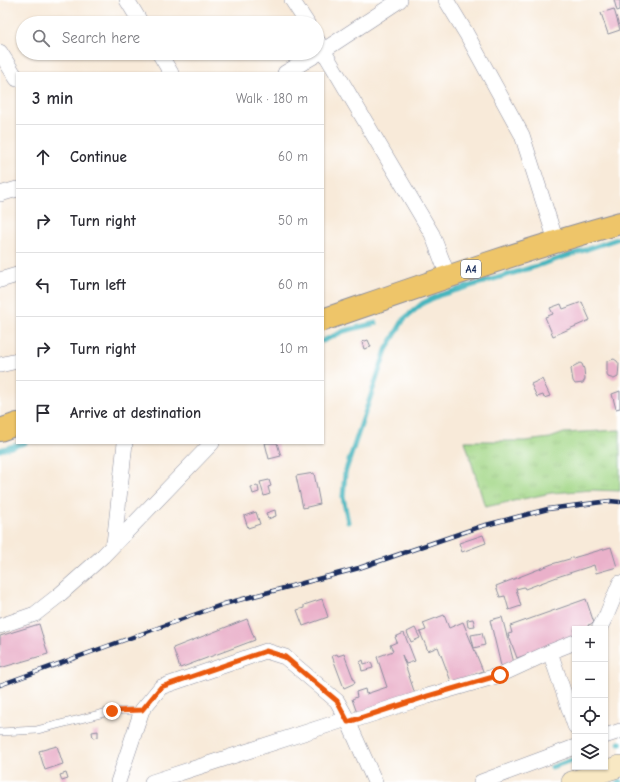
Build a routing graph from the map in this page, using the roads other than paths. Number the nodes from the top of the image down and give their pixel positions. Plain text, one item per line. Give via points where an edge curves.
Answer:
1 (127, 0) edge
2 (292, 0) edge
3 (400, 0) edge
4 (446, 0) edge
5 (137, 16) edge
6 (302, 16) edge
7 (324, 43) edge
8 (0, 52) edge
9 (324, 52) edge
10 (163, 60) edge
11 (301, 60) edge
12 (170, 72) edge
13 (286, 72) edge
14 (16, 77) edge
15 (16, 189) edge
16 (0, 194) edge
17 (620, 223) edge
18 (556, 241) junction
19 (16, 275) edge
20 (448, 276) junction
21 (0, 280) edge
22 (324, 320) edge
23 (16, 361) edge
24 (0, 365) edge
25 (16, 424) edge
26 (0, 430) edge
27 (125, 444) edge
28 (211, 444) edge
29 (114, 544) junction
30 (620, 583) edge
31 (0, 626) edge
32 (601, 626) edge
33 (572, 643) edge
34 (550, 652) junction
35 (142, 710) junction
36 (572, 717) edge
37 (348, 720) junction
38 (620, 731) edge
39 (0, 732) edge
40 (608, 735) edge
41 (572, 748) edge
42 (620, 766) edge
43 (118, 782) edge
44 (152, 782) edge
45 (375, 782) edge
46 (481, 782) edge
47 (572, 782) edge

1 - 5 street
2 - 6 street
3 - 7 street
4 - 18 street via 522,135
8 - 14 street
9 - 20 street via 432,234
10 - 12 street
11 - 13 street
15 - 16 street
17 - 18 highway, A4
18 - 20 highway, A4
19 - 21 street
20 - 22 highway, A4
23 - 24 street
25 - 26 highway
27 - 29 street
28 - 29 street
29 - 31 street via 35,614
30 - 32 street
33 - 34 street
34 - 36 street
34 - 37 street via 500,675
35 - 37 street via 161,687 266,651 285,657 302,670 337,701
35 - 39 lane via 112,711 37,730
35 - 43 street
37 - 44 street
37 - 45 street
38 - 40 street
41 - 46 street
42 - 47 main road

